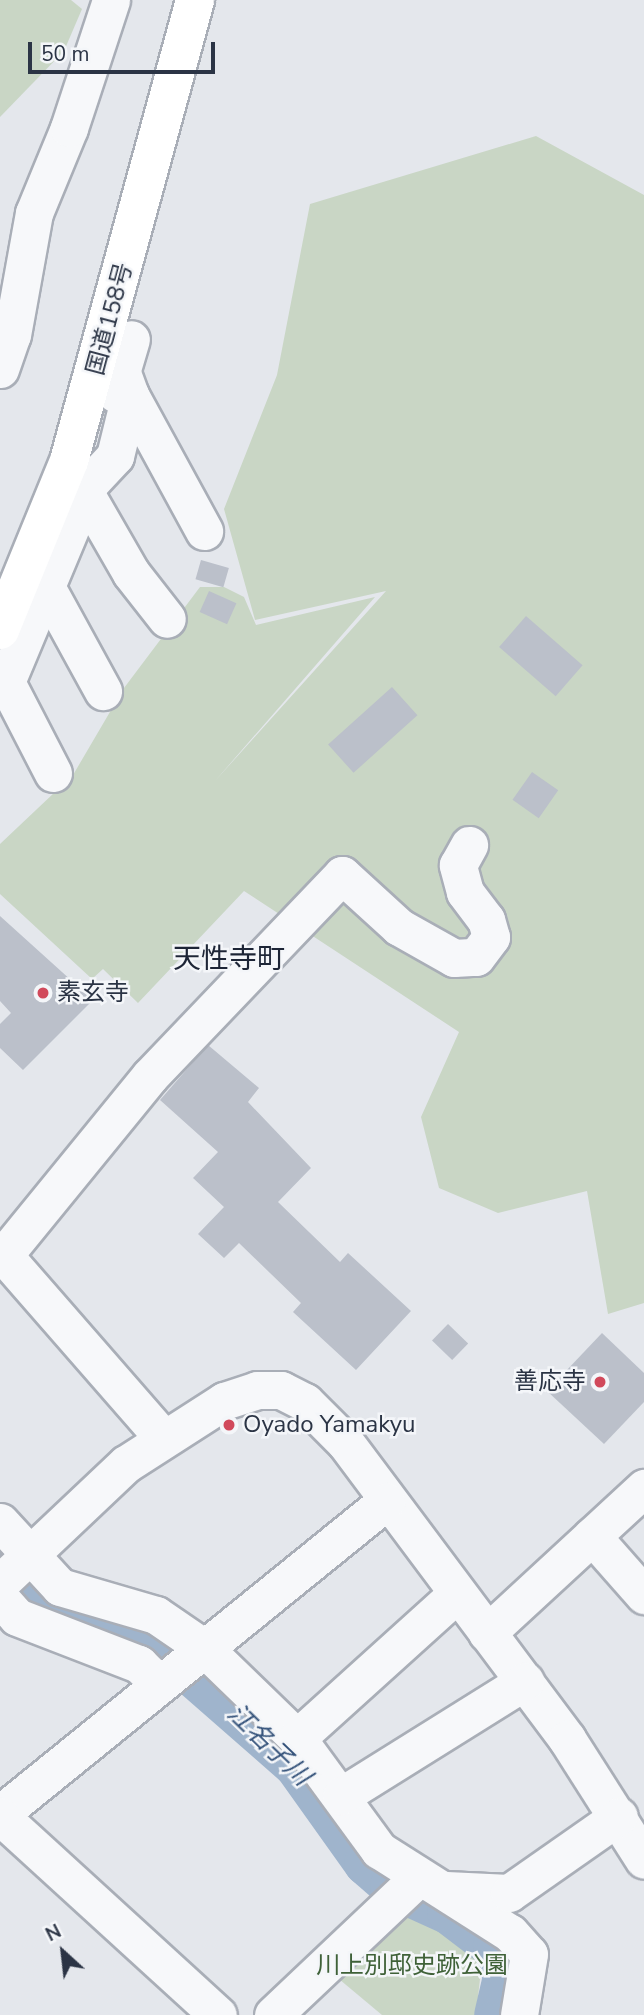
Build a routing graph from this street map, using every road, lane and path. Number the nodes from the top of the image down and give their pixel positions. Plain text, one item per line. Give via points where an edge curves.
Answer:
1 (111, 0) edge
2 (195, 0) edge
3 (0, 369) edge
4 (77, 477) junction
5 (204, 531) dead end
6 (46, 584) junction
7 (167, 619) dead end
8 (0, 630) edge
9 (3, 690) edge
10 (103, 691) dead end
11 (53, 773) dead end
12 (468, 845) dead end
13 (2, 1253) edge
14 (164, 1439) junction
15 (386, 1501) junction
16 (638, 1504) edge
17 (0, 1522) edge
18 (592, 1536) junction
19 (17, 1567) edge
20 (455, 1595) junction
21 (644, 1595) edge
22 (0, 1598) edge
23 (487, 1633) junction
24 (183, 1665) junction
25 (525, 1681) junction
26 (297, 1738) junction
27 (341, 1796) junction
28 (0, 1815) edge
29 (619, 1816) junction
30 (644, 1860) edge
31 (415, 1890) junction
32 (218, 2015) edge
33 (273, 2015) edge
34 (519, 2015) edge

1 - 3 street via 69,128 34,213 12,335
2 - 4 highway, 国道158号
4 - 5 street via 79,463 99,446 127,368
4 - 6 street
4 - 7 street via 131,573
4 - 8 highway, 国道158号
6 - 9 street
6 - 10 street
9 - 11 street
12 - 13 street via 458,865 465,892 486,920 491,937 476,957 454,958 399,927 342,875 150,1076
13 - 14 street
14 - 15 street via 224,1401 257,1390 281,1390 305,1402 345,1442
14 - 19 street via 126,1464
15 - 20 street
15 - 24 street
16 - 18 street
17 - 19 street
18 - 21 street
18 - 23 street
19 - 24 street via 60,1587 156,1615
20 - 23 street
20 - 26 street
22 - 24 street via 18,1617 139,1664
23 - 25 street
24 - 26 street
24 - 28 street
25 - 27 street
25 - 29 street
26 - 27 street
27 - 31 street via 379,1850
28 - 32 street
29 - 30 street
29 - 31 street via 509,1893
31 - 33 street
31 - 34 street via 510,1933 529,1954

